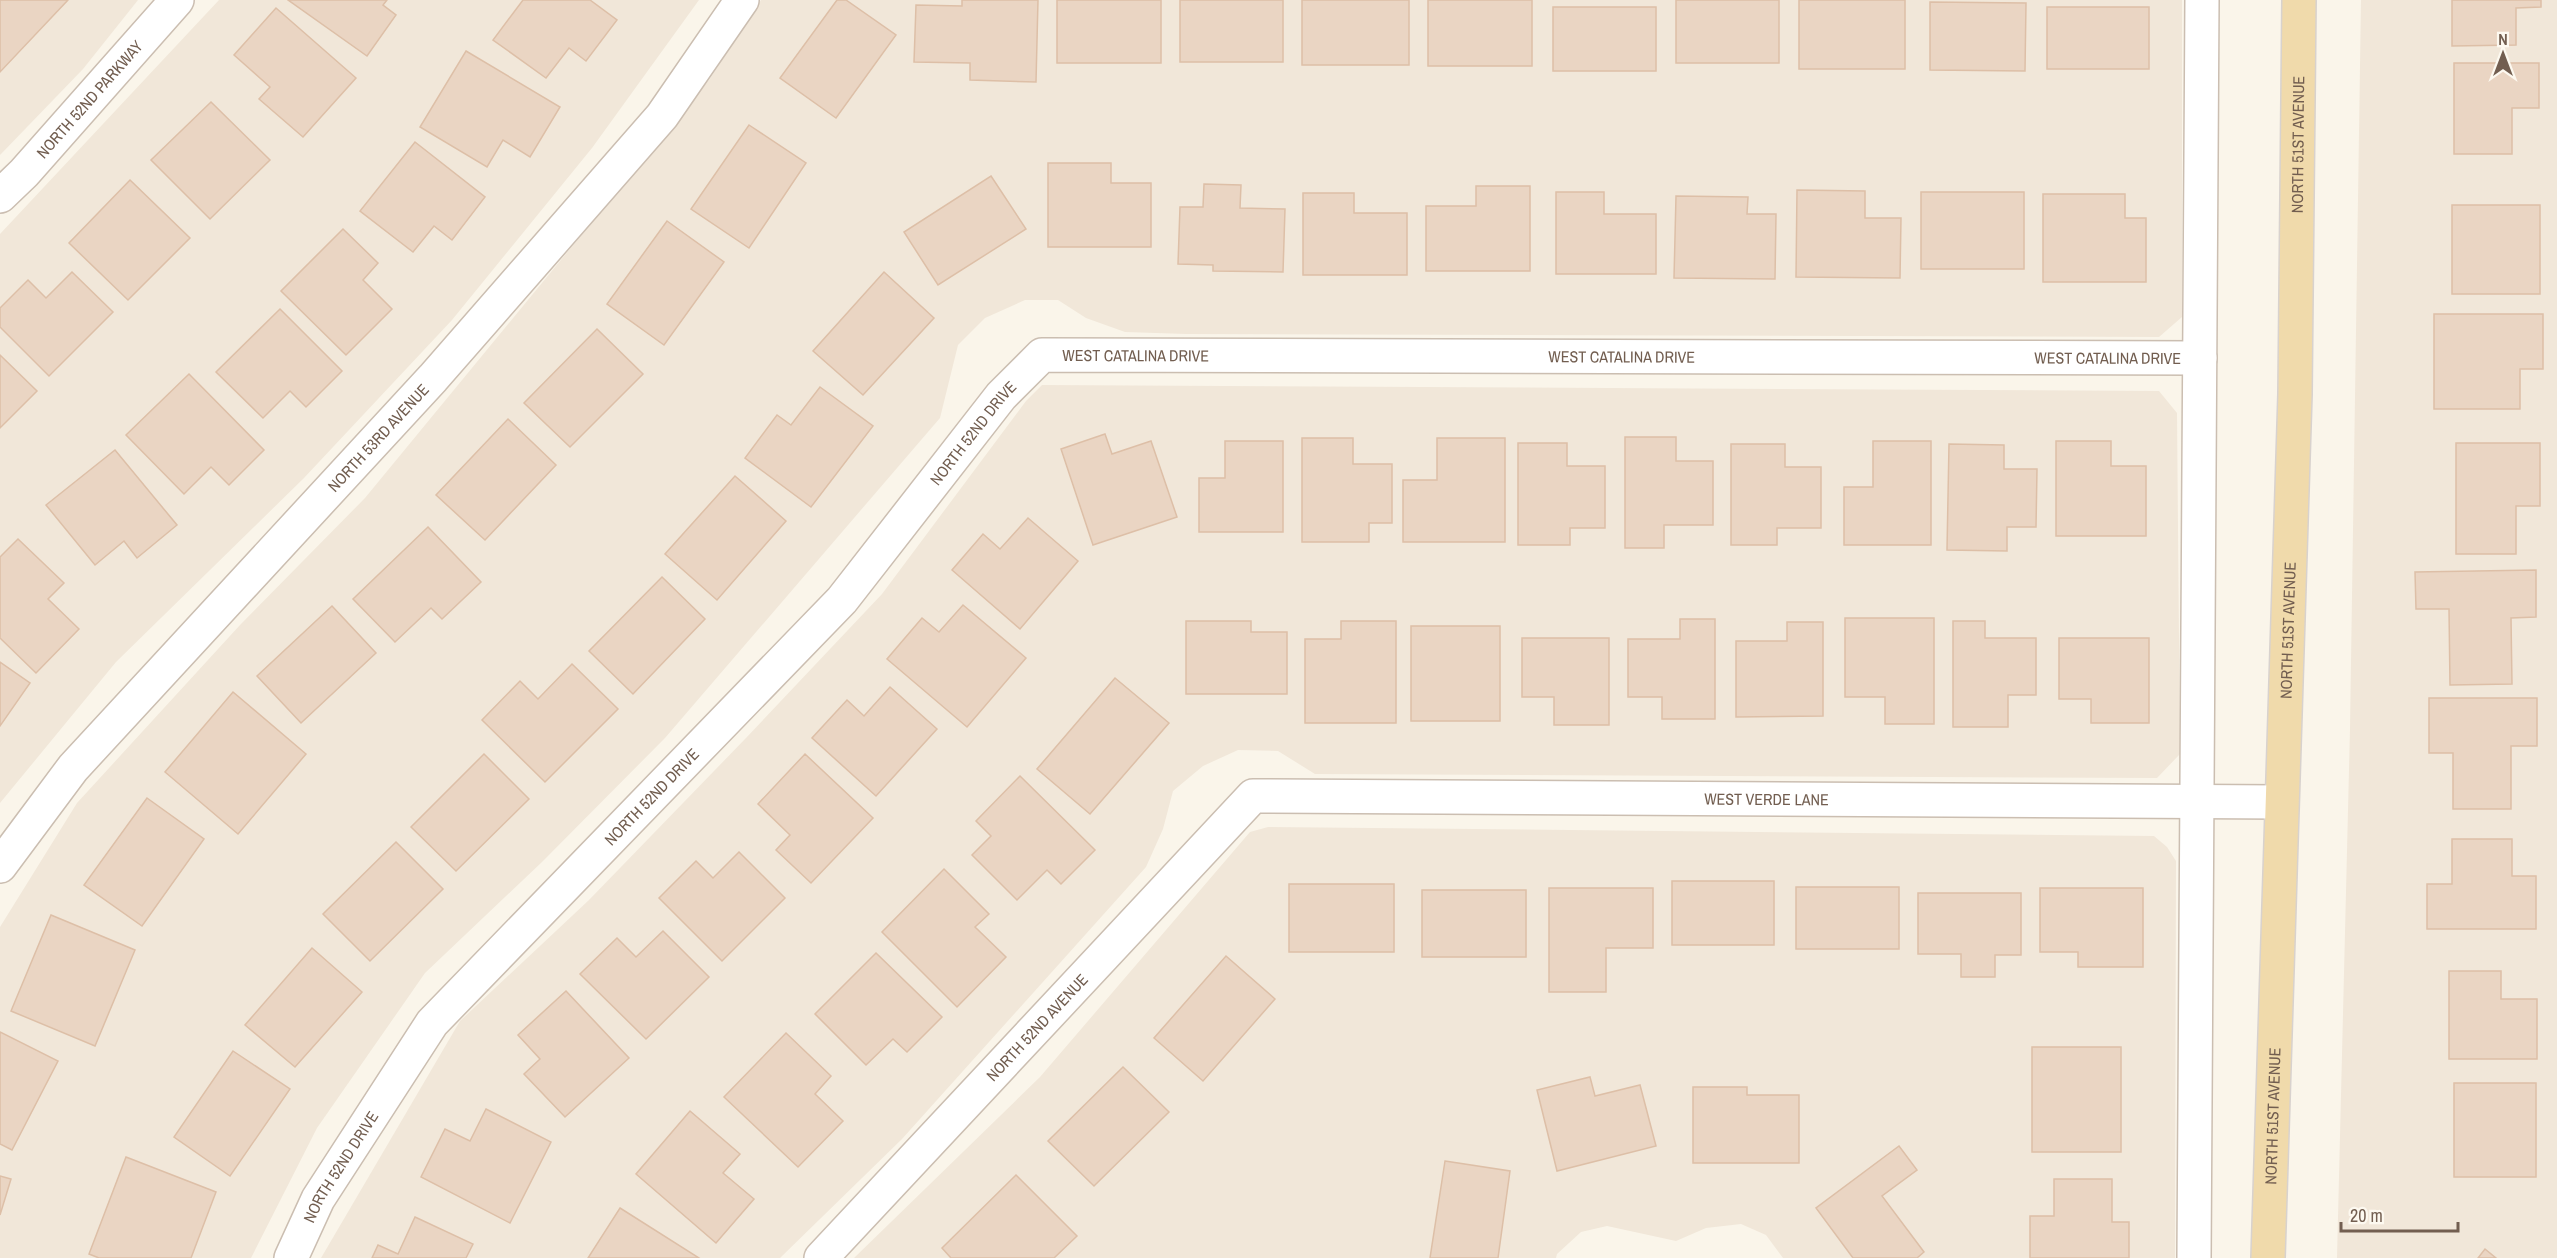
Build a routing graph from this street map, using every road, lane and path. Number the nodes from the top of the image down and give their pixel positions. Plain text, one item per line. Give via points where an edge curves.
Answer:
1 (177, 0) edge
2 (742, 0) edge
3 (2202, 0) edge
4 (2300, 0) edge
5 (0, 196) edge
6 (1042, 355) joint
7 (2200, 358) junction
8 (1253, 796) joint
9 (2197, 802) junction
10 (2281, 802) junction
11 (0, 866) edge
12 (291, 1258) edge
13 (821, 1258) edge
14 (2194, 1258) edge
15 (2268, 1258) edge

1 - 5 street, NORTH 52ND PARKWAY
2 - 11 street, NORTH 53RD AVENUE via 662,116 433,378 73,768
3 - 7 street
4 - 10 main road, NORTH 51ST AVENUE via 2295,382
6 - 7 street, WEST CATALINA DRIVE
6 - 12 street, NORTH 52ND DRIVE via 1001,396 842,600 432,1023 318,1199
7 - 9 street
8 - 9 street, WEST VERDE LANE
8 - 13 street, NORTH 52ND AVENUE
9 - 10 street, WEST VERDE LANE
9 - 14 street
10 - 15 main road, NORTH 51ST AVENUE

